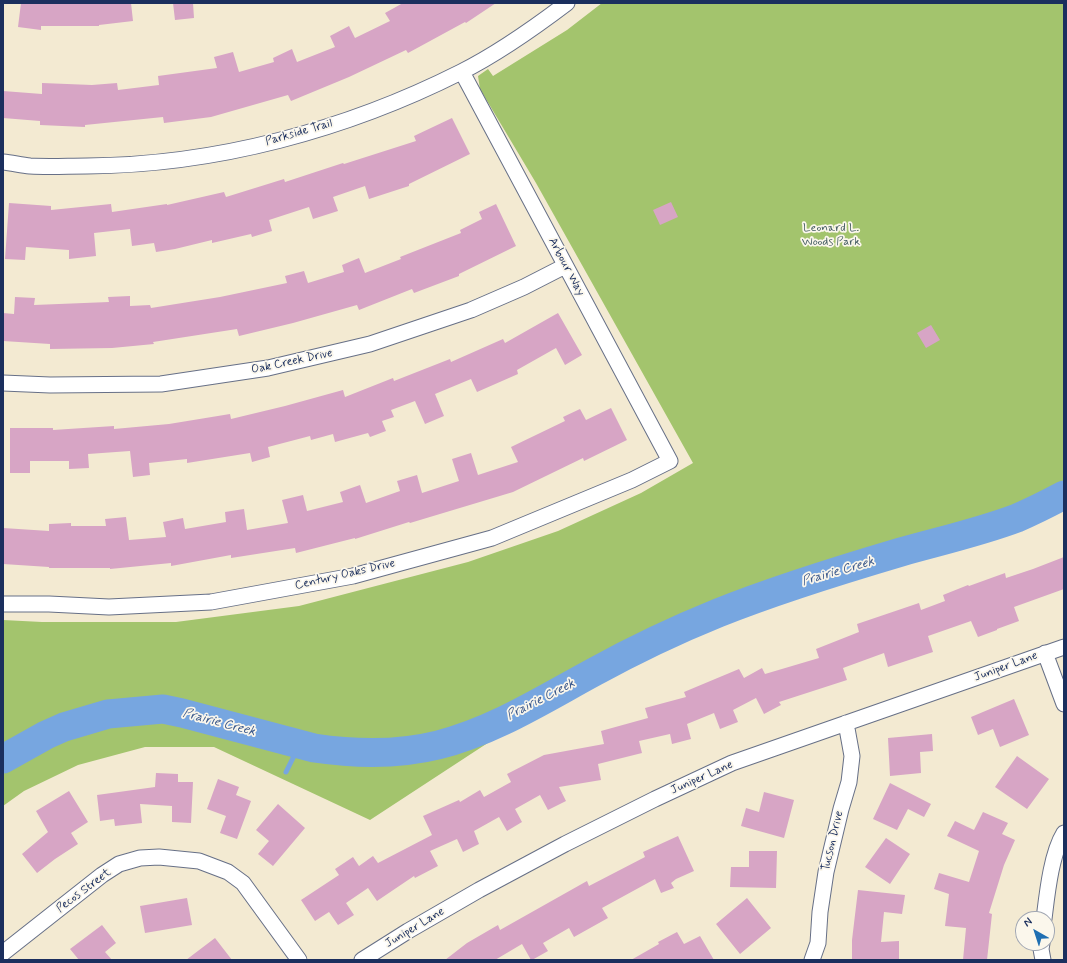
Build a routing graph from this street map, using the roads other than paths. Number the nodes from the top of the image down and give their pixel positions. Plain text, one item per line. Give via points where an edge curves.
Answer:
1 (567, 3) edge
2 (462, 72) junction
3 (3, 162) edge
4 (566, 266) junction
5 (3, 383) edge
6 (670, 462) joint
7 (3, 604) edge
8 (1064, 647) edge
9 (1045, 653) junction
10 (1064, 704) edge
11 (846, 723) junction
12 (1064, 833) edge
13 (1045, 911) edge
14 (3, 954) edge
15 (299, 960) edge
16 (362, 960) edge
17 (812, 960) edge

1 - 2 street, Parkside Trail via 519,38
2 - 3 street, Parkside Trail via 395,102 319,129 208,156 110,166 30,166
2 - 4 street, Arbour Way
4 - 5 street, Oak Creek Drive via 471,310 370,344 268,368 161,384
4 - 6 street, Arbour Way
6 - 7 street, Century Oaks Drive via 492,538 353,576 211,602 109,607
8 - 9 street, Juniper Lane
9 - 10 street
9 - 11 street, Juniper Lane
11 - 16 street, Juniper Lane via 732,764 655,799 479,890
11 - 17 street, Tucson Drive via 852,756 849,782 826,872 818,944
12 - 13 street via 1059,842
14 - 15 street, Pecos Street via 119,864 140,858 158,857 199,861 228,872 243,883

